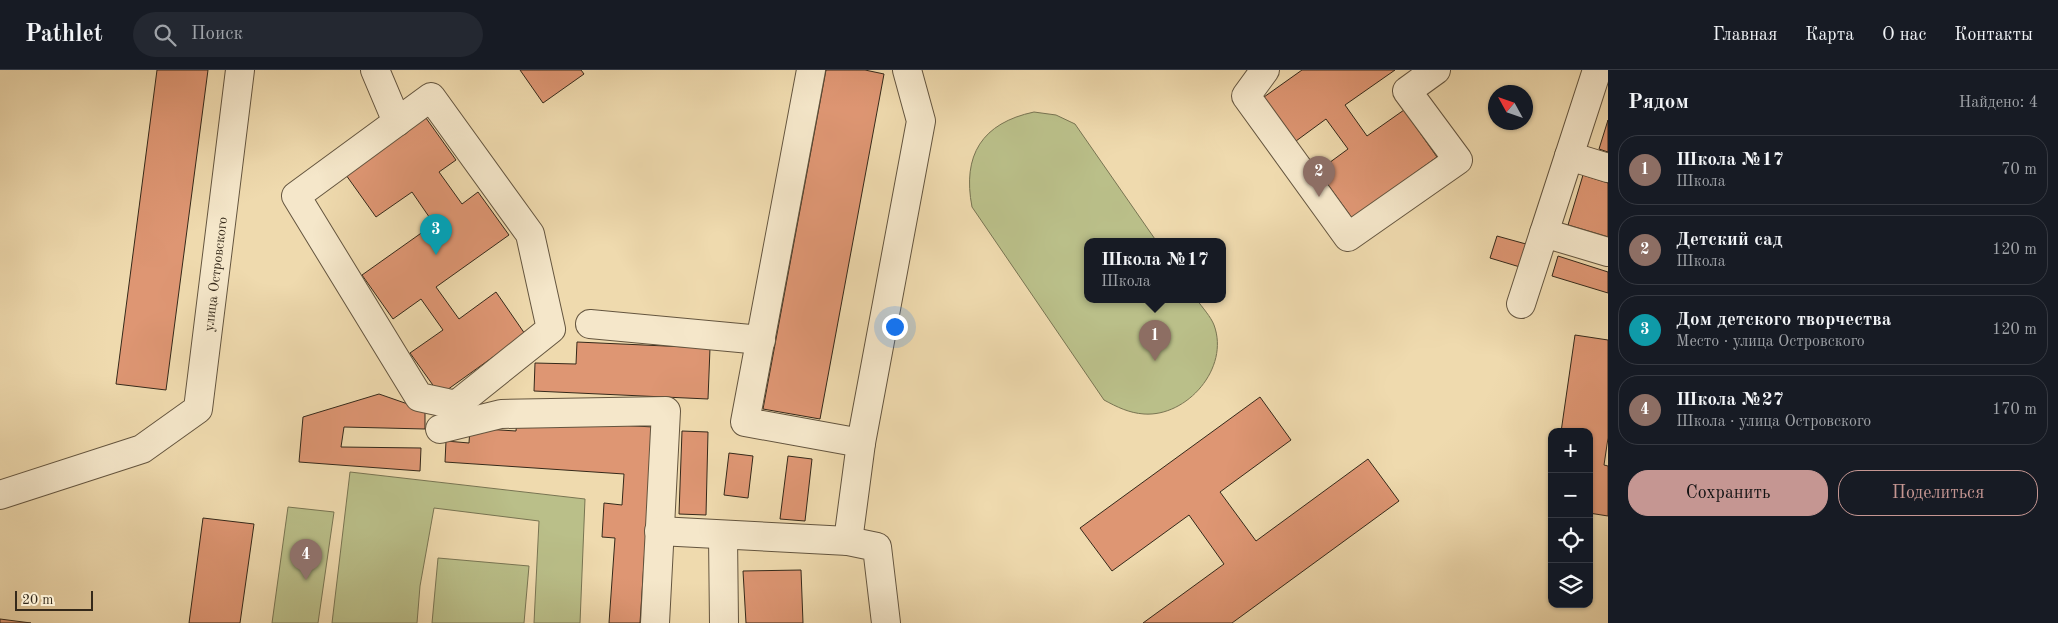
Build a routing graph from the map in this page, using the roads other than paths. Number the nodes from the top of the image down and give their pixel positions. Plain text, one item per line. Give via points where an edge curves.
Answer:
1 (240, 70) edge
2 (376, 70) edge
3 (811, 70) edge
4 (907, 70) edge
5 (1265, 70) edge
6 (1436, 70) edge
7 (1600, 75) edge
8 (397, 122) junction
9 (1569, 156) junction
10 (1608, 168) edge
11 (1544, 233) junction
12 (1608, 252) edge
13 (1521, 304) dead end
14 (590, 324) dead end
15 (761, 340) junction
16 (440, 429) dead end
17 (861, 443) junction
18 (0, 495) edge
19 (659, 531) junction
20 (723, 536) junction
21 (848, 541) junction
22 (655, 623) edge
23 (724, 623) edge
24 (886, 623) edge

1 - 18 street, улица Островского via 198,408 142,450
2 - 8 street
3 - 15 street
4 - 17 street via 921,121
5 - 6 street via 1246,96 1348,237 1458,160 1407,91
7 - 9 street
8 - 8 street via 296,196 419,397 456,405 551,329 530,234 431,97
9 - 10 street
9 - 11 street
11 - 12 street
11 - 13 street
14 - 15 street
15 - 17 street via 745,422
16 - 19 street via 501,414 666,411
17 - 21 street
19 - 20 street
19 - 22 street
20 - 21 street
20 - 23 street
21 - 24 street via 877,546

